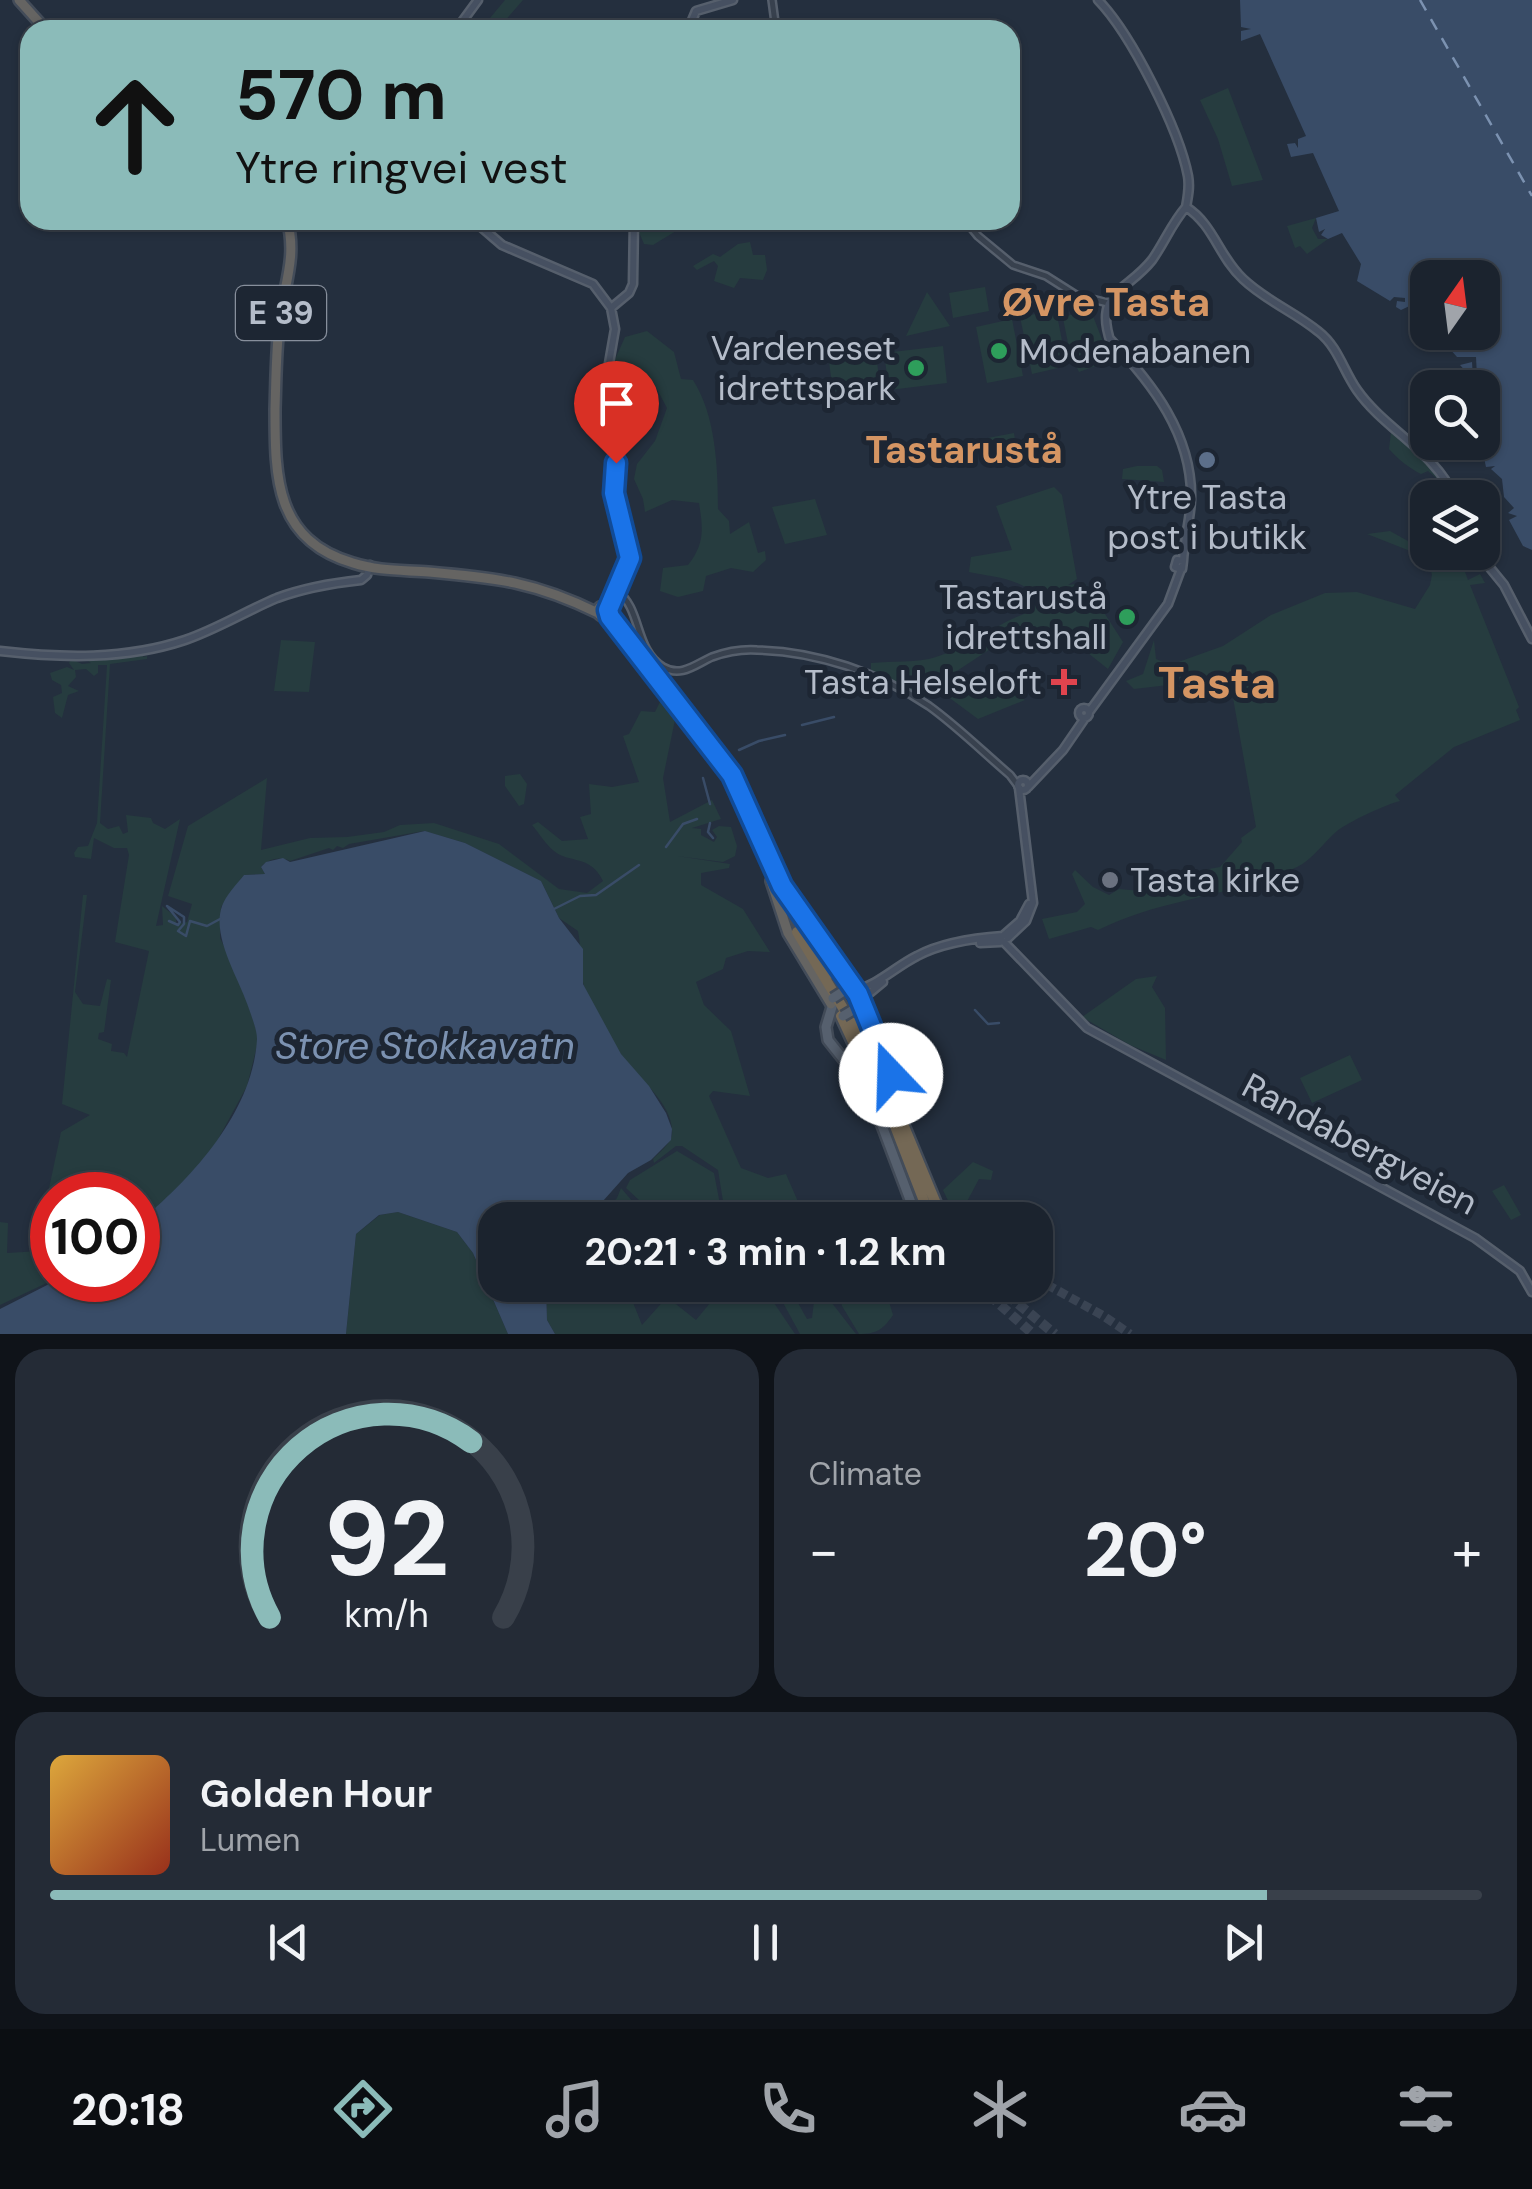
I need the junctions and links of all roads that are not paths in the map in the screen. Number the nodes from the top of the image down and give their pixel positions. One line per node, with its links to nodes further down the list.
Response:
1 (21, 0): 4 (highway)
2 (733, 0): 5 (main road)
3 (1098, 0): 6 (main road)
4 (38, 20)
5 (691, 20)
6 (1186, 207): 12 (main road); 13 (main road)
7 (289, 230): 14 (highway, E 39)
8 (485, 230): 11 (main road)
9 (634, 230): 11 (main road)
10 (973, 230): 12 (street)
11 (610, 305): 16 (main road)
12 (1107, 310): 20 (main road)
13 (1445, 480)
14 (367, 566): 17 (highway, E 39); 19 (main road)
15 (1492, 570): 18 (main road)
16 (618, 591): 17 (main road); 20 (street)
17 (603, 611): 21 (highway, E 39)
18 (1532, 639)
19 (0, 651)
20 (1024, 785): 23 (main road)
21 (770, 869): 22 (highway, E 39); 25 (highway, E 39); 26 (highway, E 39); 28 (highway, E 39)
22 (797, 932): 30 (highway, E 39)
23 (1005, 939): 24 (main road); 34 (main road, Randabergveien)
24 (944, 946): 26 (main road); 27 (main road)
25 (831, 974): 29 (highway, E 39)
26 (851, 990): 27 (main road); 28 (main road, bridge)
27 (859, 1004): 28 (main road, bridge); 29 (highway, E 39)
28 (836, 1009): 30 (highway, E 39); 31 (main road)
29 (908, 1138): 33 (highway, E 39)
30 (904, 1154): 32 (highway, E 39)
31 (922, 1202)
32 (923, 1202)
33 (924, 1202)
34 (1532, 1292)

